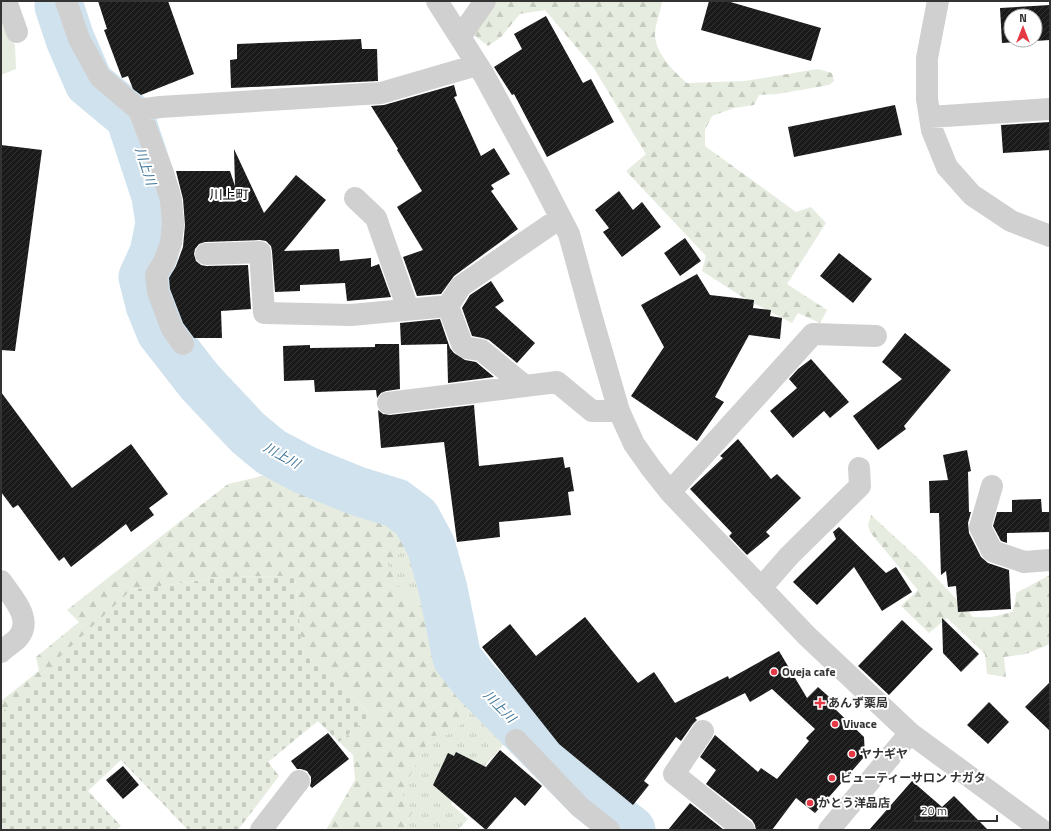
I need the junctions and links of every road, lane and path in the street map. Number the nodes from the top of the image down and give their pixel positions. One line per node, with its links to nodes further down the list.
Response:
1 (6, 1): 6 (street)
2 (66, 1): 9 (street)
3 (437, 1): 7 (street)
4 (486, 1): 7 (street)
5 (938, 1): 11 (street)
6 (17, 32)
7 (460, 37): 8 (street)
8 (477, 65): 9 (street); 13 (street)
9 (139, 110): 19 (street)
10 (1050, 110): 11 (street)
11 (930, 116): 14 (street)
12 (355, 198): 17 (street)
13 (560, 218): 16 (street); 22 (street)
14 (1050, 236)
15 (206, 254): 17 (street)
16 (448, 306): 17 (street); 20 (street)
17 (408, 309)
18 (876, 336): 25 (street)
19 (183, 344)
20 (525, 386): 21 (street); 22 (street)
21 (388, 403)
22 (619, 412): 25 (street)
23 (859, 468): 28 (street)
24 (992, 486): 26 (street)
25 (670, 492): 28 (street)
26 (1050, 560)
27 (1, 581): 29 (street)
28 (761, 588): 31 (street)
29 (1, 652)
30 (703, 731): 36 (street)
31 (910, 733): 37 (street); 38 (street)
32 (516, 740): 35 (street)
33 (299, 781): 34 (street)
34 (261, 830)
35 (609, 830)
36 (744, 830)
37 (829, 830)
38 (1042, 830)

